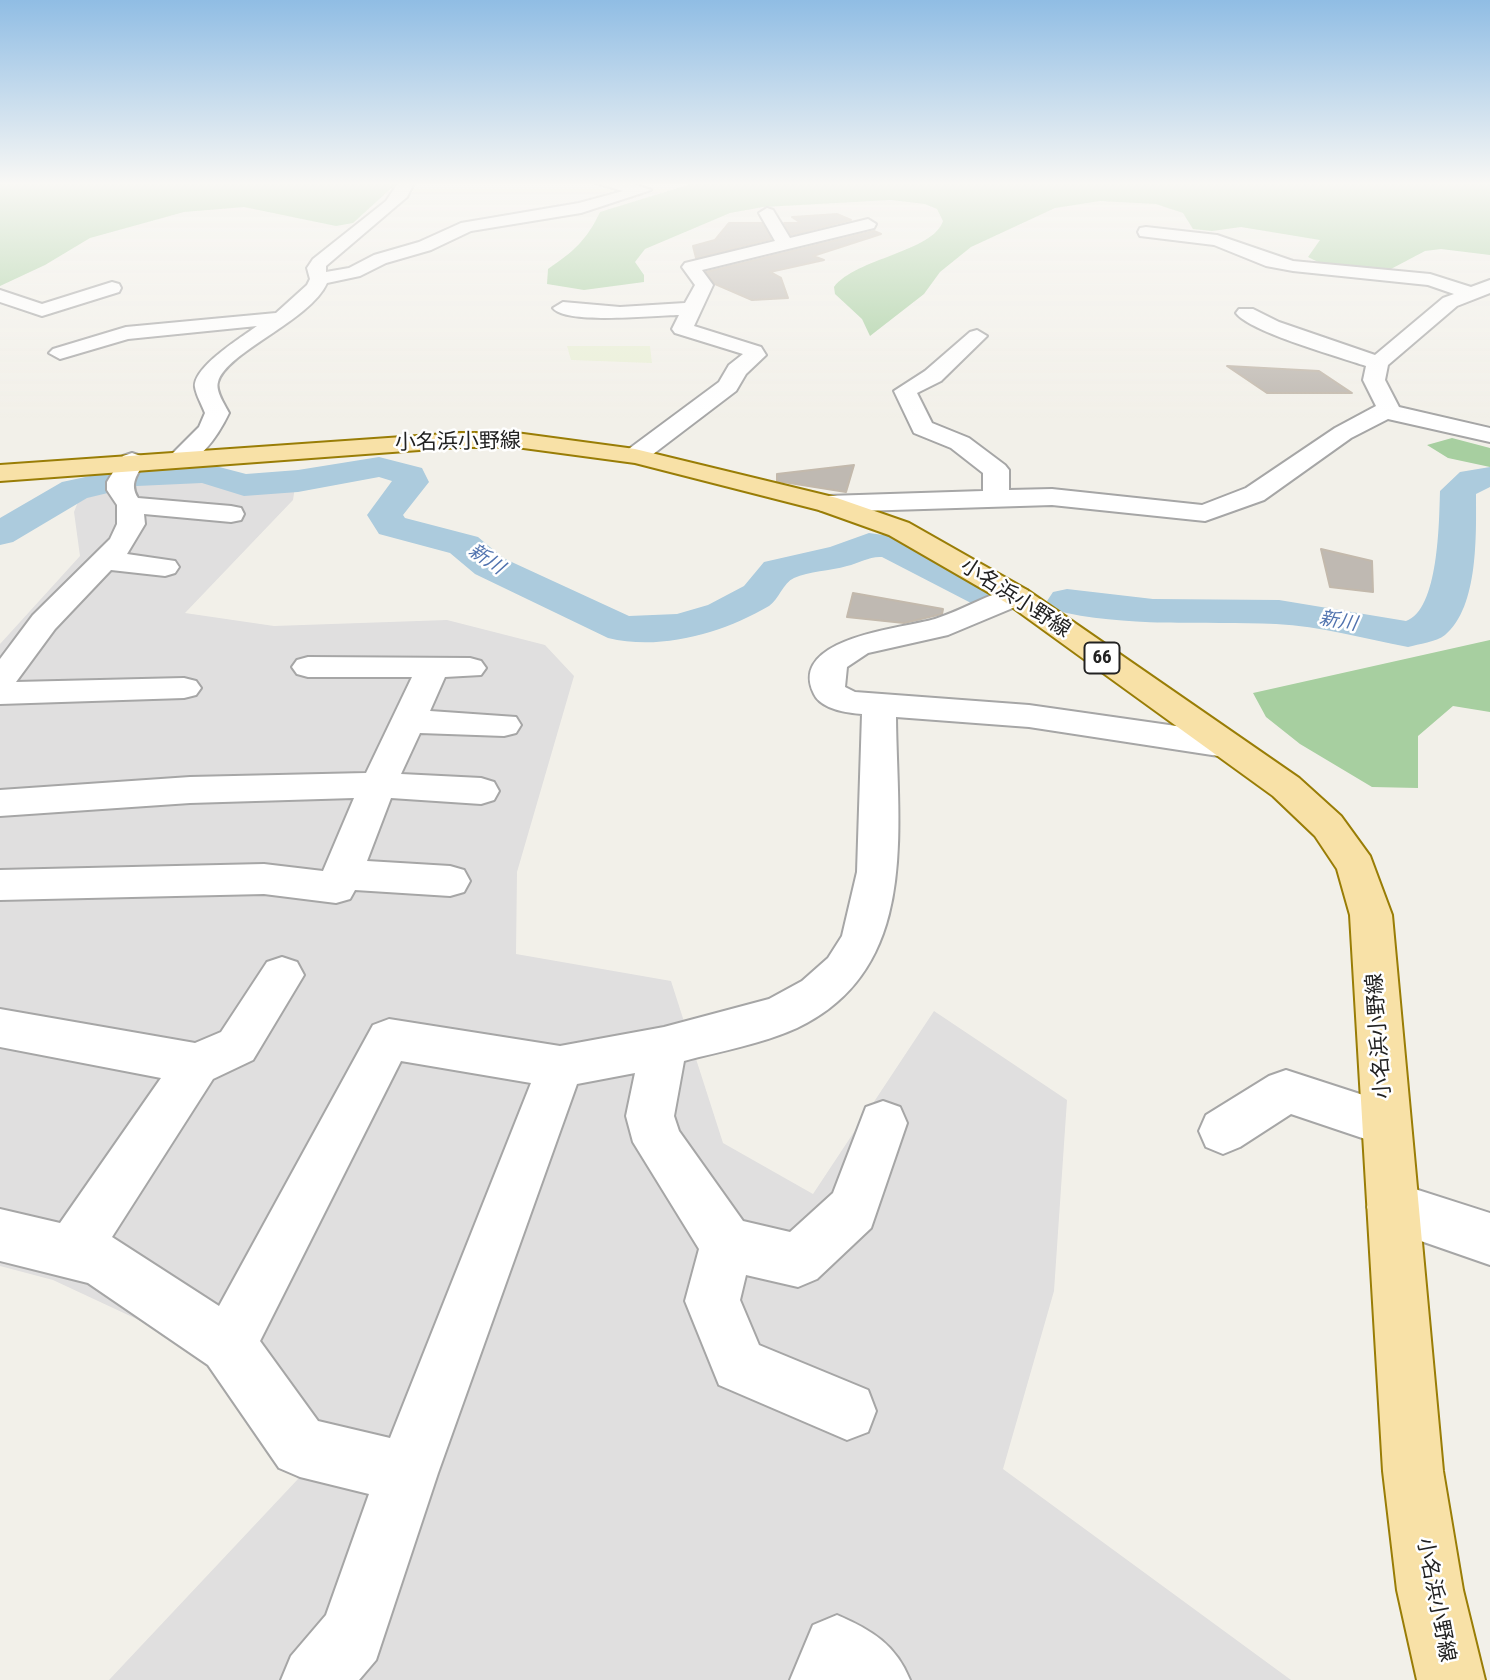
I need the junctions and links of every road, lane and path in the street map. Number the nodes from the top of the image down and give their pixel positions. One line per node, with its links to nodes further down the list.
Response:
1 (321, 261): 5 (street)
2 (376, 261): 5 (street)
3 (716, 261): 10 (street)
4 (1272, 261): 7 (street)
5 (319, 279): 12 (street)
6 (111, 288): 8 (street)
7 (1479, 289): 15 (street)
8 (0, 296)
9 (563, 308): 10 (street)
10 (694, 309): 18 (street)
11 (1246, 313): 15 (street)
12 (282, 318): 14 (street); 19 (street)
13 (977, 336): 22 (street)
14 (60, 353)
15 (1378, 363): 16 (street)
16 (1385, 411): 17 (street); 22 (street)
17 (1490, 435)
18 (635, 456): 19 (main road, 小名浜小野線 / 66); 23 (main road, 小名浜小野線 / 66)
19 (180, 458): 21 (main road, 小名浜小野線 / 66)
20 (0, 473): 21 (main road, 小名浜小野線 / 66)
21 (127, 479): 24 (street); 25 (street)
22 (996, 498): 23 (street)
23 (828, 504): 27 (main road, 小名浜小野線 / 66)
24 (231, 514)
25 (107, 561): 26 (street); 31 (street)
26 (165, 567)
27 (1016, 596): 34 (street); 37 (main road, 小名浜小野線 / 66)
28 (308, 667): 29 (street)
29 (433, 667): 30 (street); 35 (street)
30 (470, 668)
31 (0, 681)
32 (184, 688): 33 (street)
33 (0, 693)
34 (879, 704): 37 (street); 46 (street)
35 (407, 721): 36 (street); 38 (street)
36 (504, 725)
37 (1225, 745): 50 (main road, 小名浜小野線 / 66)
38 (378, 785): 39 (street); 40 (street); 41 (street)
39 (481, 790)
40 (0, 803)
41 (341, 874): 42 (street); 43 (street)
42 (450, 881)
43 (0, 885)
44 (282, 975): 47 (street)
45 (0, 1027): 47 (street)
46 (664, 1047): 48 (street); 55 (street)
47 (197, 1064): 56 (street)
48 (559, 1067): 57 (street); 59 (street)
49 (883, 1123): 55 (street)
50 (1386, 1124): 51 (street); 52 (main road, 小名浜小野線 / 66)
51 (1223, 1131)
52 (1393, 1206): 54 (street); 63 (main road, 小名浜小野線 / 66)
53 (0, 1235): 56 (street)
54 (1490, 1239)
55 (727, 1244): 58 (street)
56 (72, 1251): 57 (street)
57 (228, 1345): 59 (street)
58 (847, 1412)
59 (407, 1473): 60 (street)
60 (315, 1680)
61 (824, 1680): 62 (street)
62 (876, 1680)
63 (1451, 1680)

